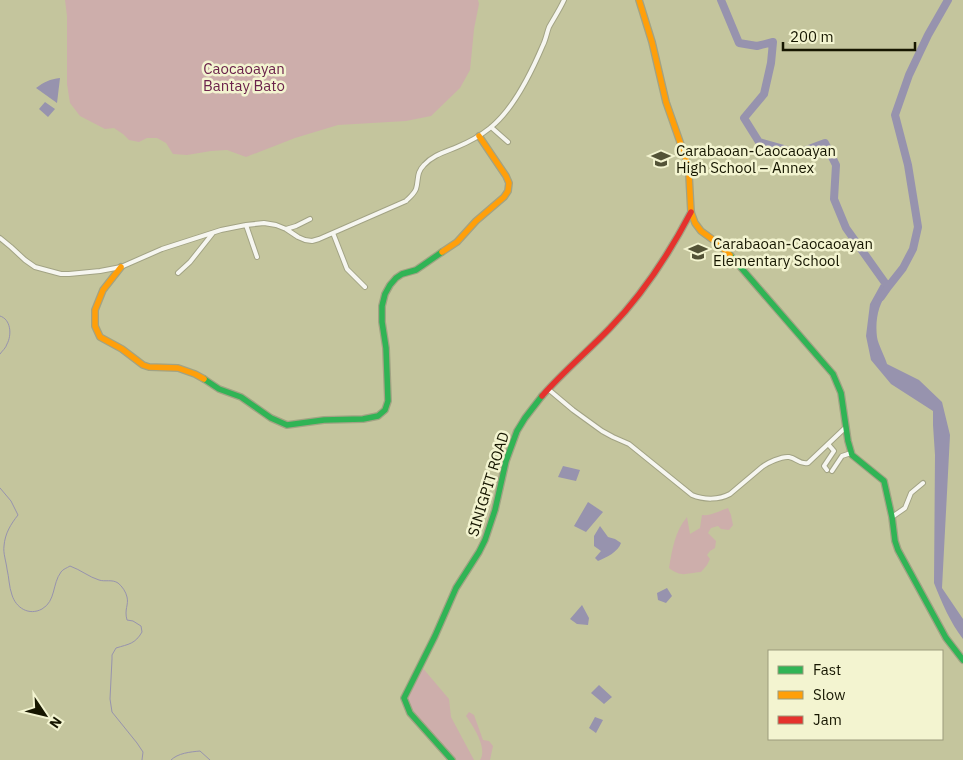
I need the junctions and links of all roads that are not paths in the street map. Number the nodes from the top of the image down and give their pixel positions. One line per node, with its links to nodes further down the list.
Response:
1 (564, 0): 3 (street)
2 (639, 0): 6 (street)
3 (491, 127): 4 (street); 5 (street)
4 (478, 136): 11 (street); 14 (street)
5 (508, 142)
6 (691, 212): 17 (street, SINIGPIT ROAD); 18 (street)
7 (310, 219): 9 (street)
8 (246, 224): 9 (street); 10 (street); 13 (street)
9 (286, 229): 11 (street)
10 (213, 233): 14 (street); 15 (street)
11 (333, 233): 16 (street)
12 (0, 238): 14 (street)
13 (257, 257)
14 (121, 267)
15 (178, 273)
16 (365, 287)
17 (548, 389): 19 (street); 24 (street, SINIGPIT ROAD)
18 (846, 426): 19 (street); 20 (street)
19 (828, 444): 20 (street)
20 (851, 453): 22 (street)
21 (923, 483): 22 (street)
22 (892, 517): 23 (street)
23 (963, 660)
24 (452, 760)

